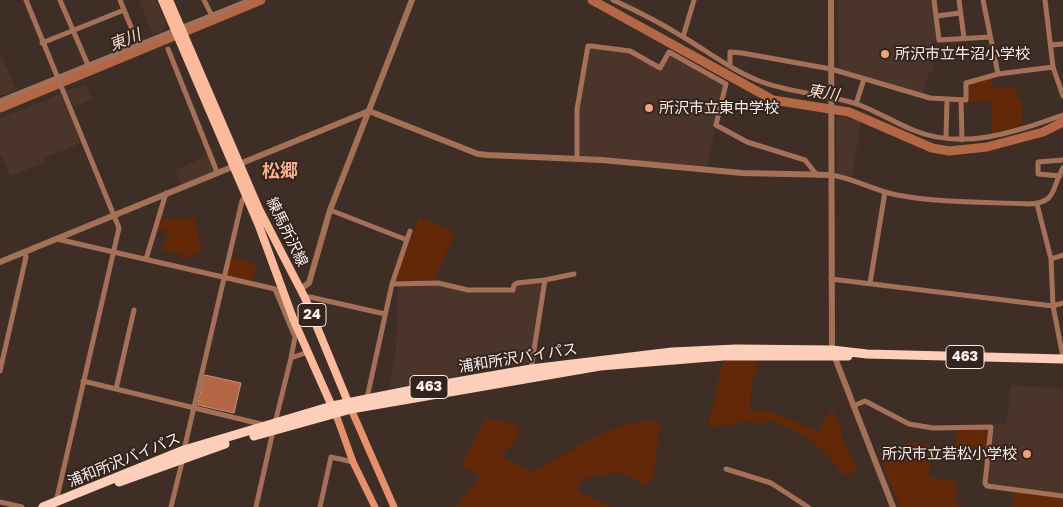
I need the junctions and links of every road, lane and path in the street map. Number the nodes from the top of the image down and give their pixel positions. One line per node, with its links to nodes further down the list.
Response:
1 (26, 0): 26 (street)
2 (60, 0): 22 (street)
3 (120, 0): 17 (street)
4 (162, 0): 21 (main road, 24)
5 (169, 0): 21 (main road, 24)
6 (204, 0): 19 (street)
7 (250, 0): 16 (street)
8 (412, 0): 44 (street)
9 (613, 0): 23 (street)
10 (694, 0): 23 (street)
11 (831, 0): 34 (street)
12 (934, 0): 20 (street)
13 (959, 0): 18 (street)
14 (983, 0): 24 (street)
15 (1045, 0): 29 (street)
16 (237, 2): 19 (street)
17 (124, 10): 22 (street); 27 (street)
18 (960, 13): 20 (street); 25 (street)
19 (210, 14): 21 (street)
20 (936, 16): 25 (street)
21 (178, 30): 27 (street); 50 (main road, 練馬所沢線 / 24)
22 (73, 31): 26 (street); 31 (street)
23 (683, 37): 32 (street)
24 (990, 37): 25 (street); 35 (street)
25 (964, 38)
26 (42, 44): 36 (street)
27 (138, 44): 31 (street)
28 (1063, 44): 29 (street)
29 (1051, 45): 33 (street)
30 (168, 49): 52 (street)
31 (88, 65): 36 (street)
32 (730, 65): 34 (street); 39 (street)
33 (1054, 66): 35 (street); 38 (street)
34 (831, 69): 37 (street); 39 (street)
35 (998, 74): 41 (street)
36 (57, 79): 42 (street); 61 (street)
37 (864, 79): 40 (street); 43 (street)
38 (1063, 96)
39 (831, 98): 43 (street); 54 (street)
40 (947, 99): 41 (street); 46 (street)
41 (961, 100): 47 (street)
42 (0, 101)
43 (856, 104): 46 (street)
44 (369, 111): 48 (street); 50 (street); 60 (street)
45 (1063, 114): 47 (street)
46 (946, 138): 47 (street)
47 (962, 140)
48 (577, 159): 53 (street); 53 (street)
49 (1063, 160): 55 (street)
50 (236, 165): 52 (street); 58 (main road, 練馬所沢線 / 24); 77 (main road, 練馬所沢線 / 24)
51 (1063, 168): 55 (street)
52 (217, 172): 57 (street)
53 (817, 175): 54 (street)
54 (831, 175): 56 (street); 73 (street)
55 (1060, 176): 59 (street)
56 (885, 192): 59 (street); 75 (street)
57 (166, 193): 61 (street); 68 (street)
58 (246, 195): 72 (street); 83 (main road, 練馬所沢線 / 24)
59 (1037, 204): 69 (street)
60 (330, 210): 64 (street); 77 (street)
61 (114, 216): 63 (street); 65 (street)
62 (410, 231): 64 (street)
63 (57, 239): 65 (street); 66 (street)
64 (407, 240): 76 (street)
65 (113, 251): 68 (street); 89 (street)
66 (24, 252): 70 (street); 88 (street)
67 (1063, 255): 69 (street)
68 (146, 259): 72 (street)
69 (1051, 260): 80 (street)
70 (0, 262)
71 (574, 274): 74 (street)
72 (224, 276): 85 (street); 94 (street)
73 (831, 279): 75 (street); 84 (street)
74 (545, 280): 76 (street); 87 (street)
75 (870, 283): 80 (street)
76 (392, 284): 82 (street)
77 (300, 289): 78 (main road, 練馬所沢線 / 24)
78 (305, 298): 82 (street); 92 (main road, 練馬所沢線 / 24)
79 (1063, 303): 80 (street)
80 (1053, 306): 86 (street)
81 (134, 310): 90 (street)
82 (385, 314): 91 (street)
83 (308, 352): 85 (street); 95 (main road, 練馬所沢線 / 24)
84 (832, 353): 86 (highway, 浦和所沢バイパス / 463); 87 (highway, 浦和所沢バイパス / 463); 92 (highway, 浦和所沢バイパス / 463); 93 (street)
85 (291, 358): 96 (street)
86 (1063, 358)
87 (530, 369): 91 (highway, 浦和所沢バイパス / 463)
88 (0, 371)
89 (83, 381): 90 (street); 102 (street)
90 (116, 389): 94 (street)
91 (367, 398): 92 (highway, 浦和所沢バイパス / 463)
92 (350, 405): 95 (highway, 浦和所沢バイパス / 463); 109 (main road)
93 (852, 406): 100 (street); 111 (street)
94 (194, 407): 96 (street); 97 (street)
95 (334, 409): 96 (highway, 浦和所沢バイパス / 463); 98 (main road)
96 (272, 426): 97 (highway, 浦和所沢バイパス / 463); 106 (street)
97 (183, 454): 102 (highway, 浦和所沢バイパス / 463); 105 (street)
98 (354, 462): 107 (street); 108 (main road)
99 (726, 470): 110 (street)
100 (1063, 496)
101 (0, 502): 103 (street)
102 (56, 505): 104 (highway, 浦和所沢バイパス / 463)
103 (22, 507)
104 (43, 507)
105 (171, 507)
106 (256, 507)
107 (320, 507)
108 (374, 507)
109 (394, 507)
110 (807, 507)
111 (893, 507)

